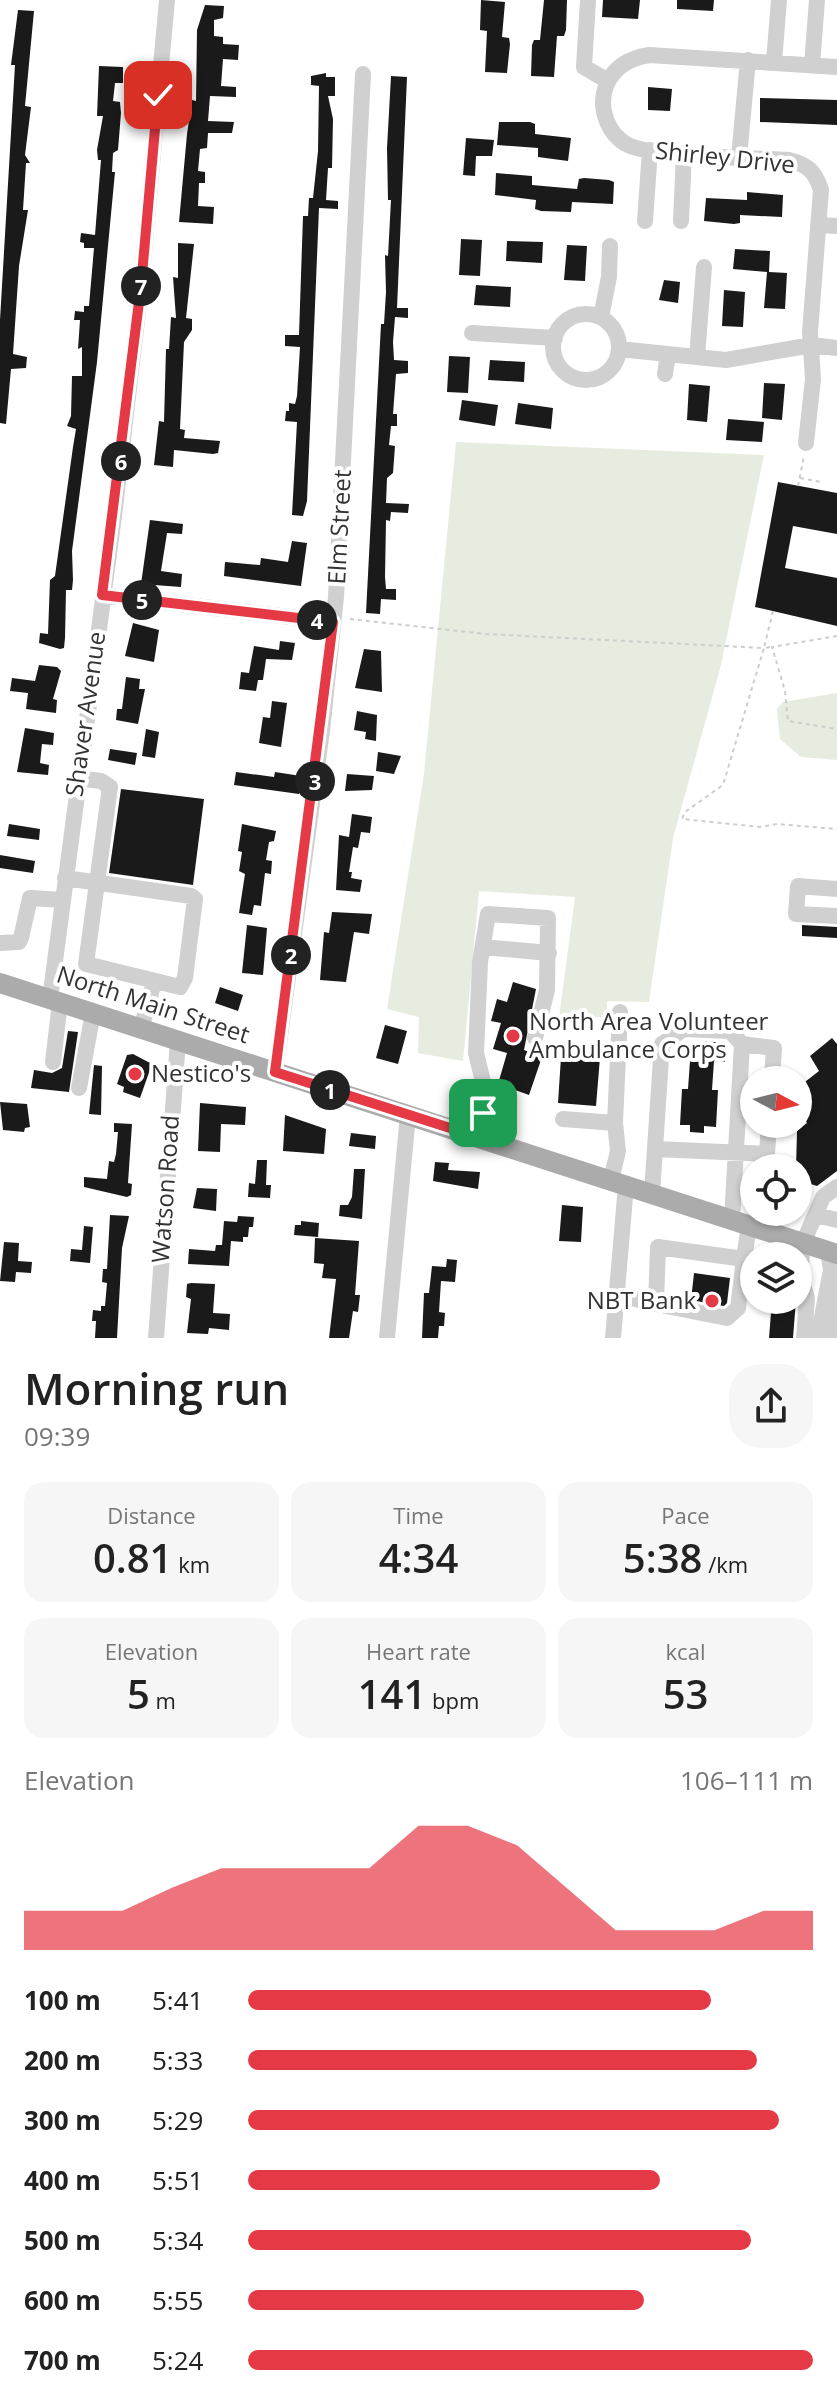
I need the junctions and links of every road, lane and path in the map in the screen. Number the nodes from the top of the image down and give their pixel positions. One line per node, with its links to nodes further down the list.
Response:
1 (167, 0): 33 (street, Shaver Avenue)
2 (588, 0): 10 (street)
3 (779, 0): 6 (street)
4 (817, 0): 7 (street)
5 (748, 60): 6 (street); 10 (street); 13 (street)
6 (774, 62): 7 (street)
7 (812, 65): 8 (street)
8 (837, 67)
9 (363, 74): 35 (street, Elm Street)
10 (608, 81): 11 (street, Shirley Drive)
11 (650, 150): 12 (street, Shirley Drive); 14 (street)
12 (684, 153): 13 (street, Shirley Drive); 15 (street)
13 (739, 157): 16 (street, Shirley Drive)
14 (645, 221)
15 (681, 221)
16 (818, 225): 17 (street); 23 (street, Shirley Drive)
17 (837, 226)
18 (610, 246): 20 (street)
19 (704, 267): 27 (street)
20 (601, 317): 22 (street); 25 (street)
21 (472, 333): 22 (street)
22 (555, 338): 25 (street)
23 (812, 345): 24 (street); 27 (street); 29 (street, Shirley Drive)
24 (837, 348)
25 (619, 349): 26 (street)
26 (668, 354): 27 (street); 28 (street)
27 (697, 357)
28 (665, 374)
29 (806, 443): 30 (path)
30 (800, 478): 31 (path); 32 (path)
31 (821, 482)
32 (798, 486)
33 (102, 595): 35 (street); 40 (street, Shaver Avenue)
34 (773, 611): 38 (path)
35 (333, 620): 38 (path); 61 (street, Elm Street)
36 (837, 636): 37 (path)
37 (772, 647): 38 (path); 39 (path)
38 (764, 648): 41 (path)
39 (837, 729)
40 (77, 778): 42 (street, Shaver Avenue); 43 (street)
41 (837, 829)
42 (65, 878): 43 (street); 45 (street, Shaver Avenue)
43 (95, 883): 50 (street); 50 (street)
44 (837, 889): 46 (street)
45 (63, 900): 47 (street); 52 (street, Shaver Avenue)
46 (837, 916)
47 (0, 943)
48 (483, 947): 49 (street); 49 (street); 66 (street)
49 (549, 953): 56 (street)
50 (154, 982): 55 (street)
51 (0, 983): 52 (main road, North Main Street)
52 (55, 1001): 54 (main road, North Main Street); 59 (street, Shaver Avenue)
53 (620, 1012): 65 (street)
54 (93, 1013): 55 (main road, North Main Street); 62 (street)
55 (141, 1029): 57 (main road, North Main Street)
56 (535, 1038)
57 (178, 1041): 61 (main road, North Main Street); 87 (street, Watson Road)
58 (742, 1044): 60 (street); 68 (street); 69 (street)
59 (53, 1062)
60 (773, 1066)
61 (275, 1072): 63 (main road, North Main Street)
62 (79, 1088)
63 (408, 1115): 66 (main road, North Main Street); 88 (street)
64 (563, 1119): 65 (street)
65 (615, 1123): 70 (street)
66 (475, 1136): 70 (main road, North Main Street)
67 (768, 1138): 69 (street)
68 (655, 1149): 69 (street); 72 (street)
69 (736, 1153): 75 (street)
70 (619, 1182): 72 (main road, North Main Street); 84 (street)
71 (837, 1187): 73 (street)
72 (652, 1193): 75 (main road, North Main Street)
73 (816, 1215): 74 (street); 78 (street)
74 (837, 1220)
75 (740, 1222)
76 (752, 1226): 77 (main road, North Main Street)
77 (800, 1242)
78 (803, 1242)
79 (812, 1246): 80 (main road, North Main Street)
80 (832, 1253): 91 (street)
81 (740, 1258): 85 (street)
82 (837, 1289): 92 (street)
83 (740, 1292): 85 (street)
84 (615, 1294): 85 (street); 89 (street)
85 (656, 1304)
86 (806, 1314): 90 (street)
87 (156, 1338)
88 (387, 1338)
89 (613, 1338)
90 (804, 1338)
91 (818, 1338)
92 (833, 1338)

